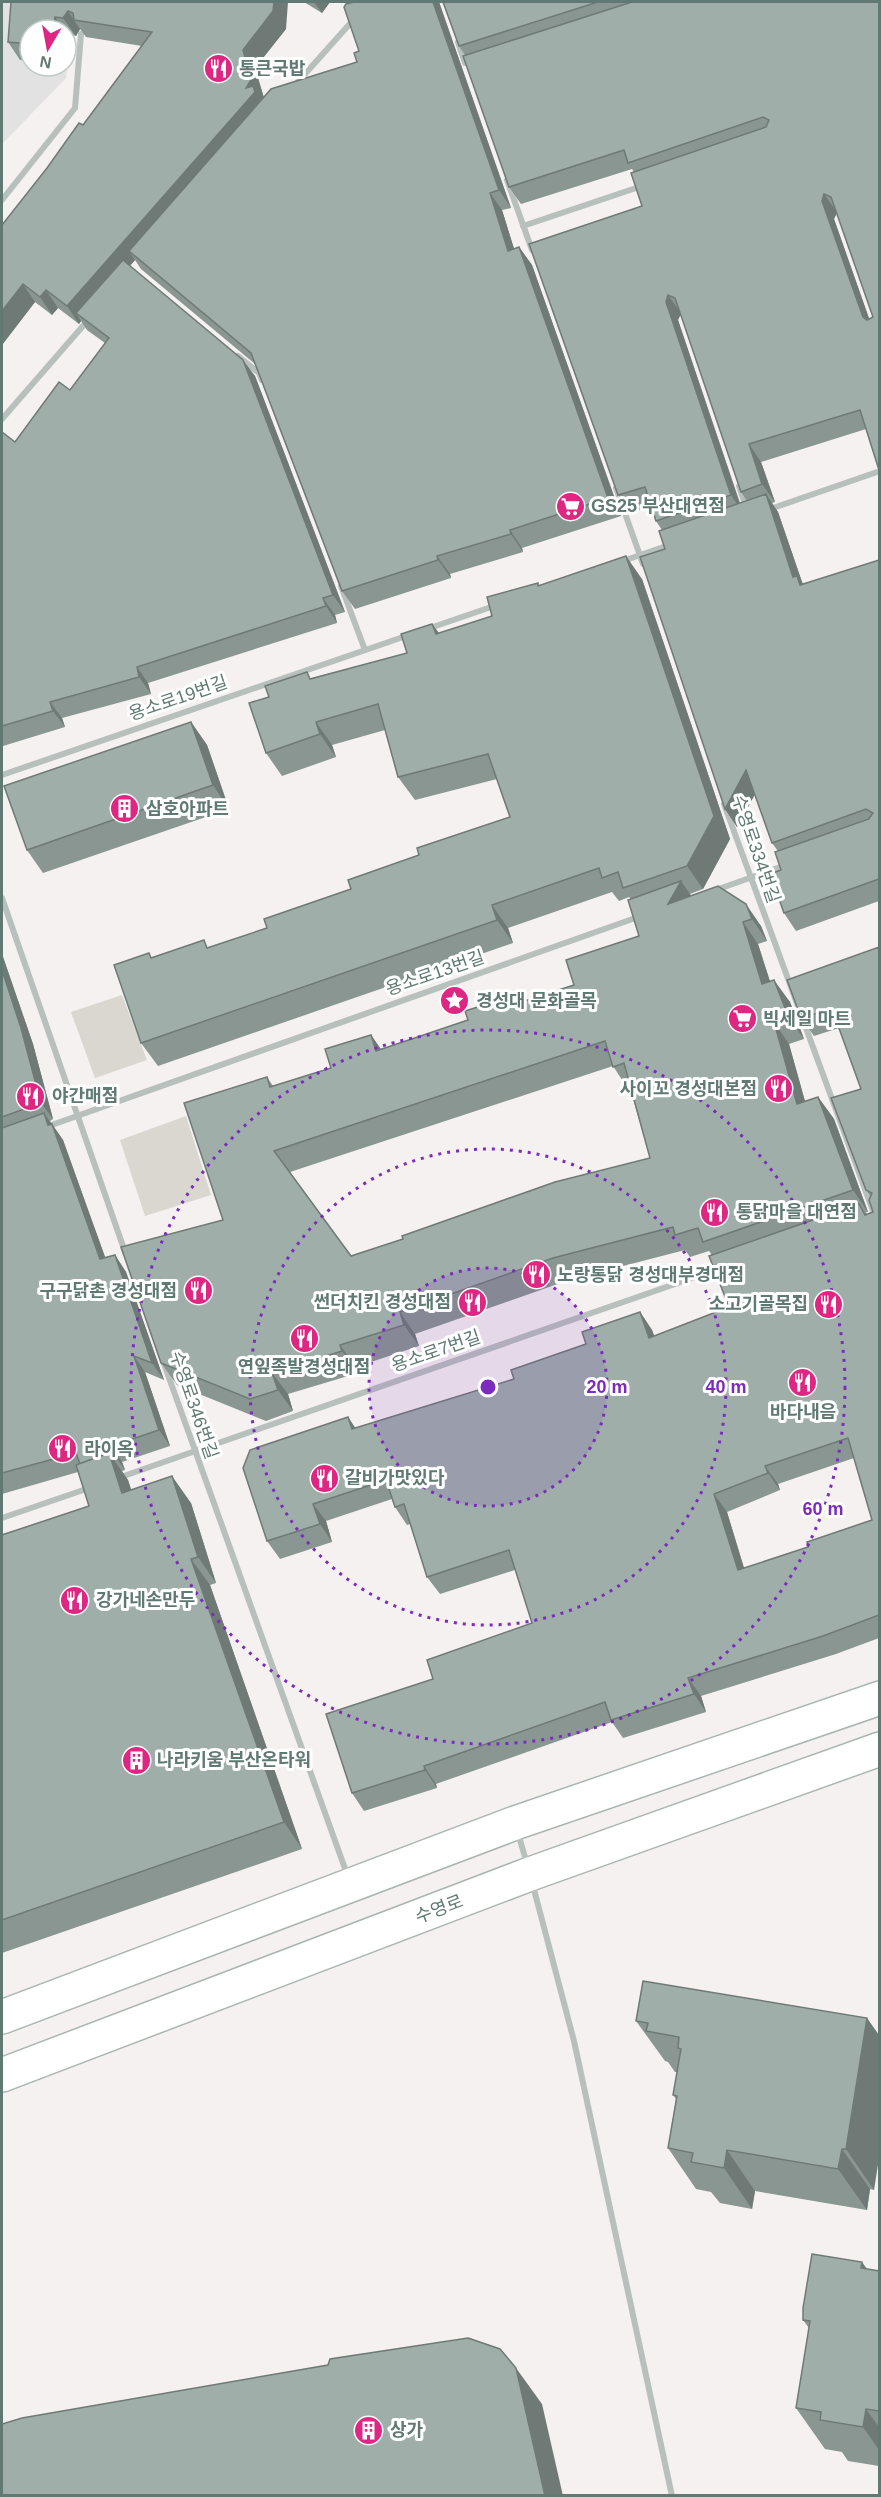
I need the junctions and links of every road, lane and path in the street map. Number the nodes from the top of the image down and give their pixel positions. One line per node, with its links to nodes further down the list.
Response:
1 (361, 10): 5 (street)
2 (454, 31): 4 (street)
3 (81, 34): 8 (street)
4 (468, 71)
5 (290, 91)
6 (504, 171): 9 (street)
7 (645, 185): 9 (street)
8 (2, 200)
9 (523, 226): 10 (street)
10 (535, 259)
11 (95, 313): 14 (street)
12 (232, 351): 13 (street)
13 (264, 384)
14 (2, 419)
15 (879, 471): 18 (street)
16 (613, 478): 21 (street)
17 (738, 483): 19 (street)
18 (760, 513)
19 (750, 516)
20 (684, 540): 21 (street)
21 (640, 555): 22 (street); 23 (street)
22 (618, 563)
23 (644, 567)
24 (340, 583): 26 (street)
25 (508, 601): 26 (street, 용소로19번길)
26 (365, 650): 27 (street, 용소로19번길)
27 (2, 775)
28 (723, 801): 30 (street, 수영로334번길)
29 (792, 863): 30 (street)
30 (749, 878): 31 (street); 36 (street, 수영로334번길)
31 (705, 894)
32 (2, 898): 34 (street)
33 (650, 913): 34 (street, 용소로13번길)
34 (77, 1116): 35 (street, 용소로13번길); 38 (street)
35 (34, 1131)
36 (877, 1217): 37 (street)
37 (863, 1219)
38 (128, 1261)
39 (730, 1265): 41 (street, 용소로7번길)
40 (159, 1351): 41 (street, 수영로346번길)
41 (194, 1451): 42 (street, 용소로7번길); 49 (street, 수영로346번길)
42 (115, 1479)
43 (104, 1483): 44 (street)
44 (2, 1518)
45 (879, 1698): 47 (main road)
46 (879, 1749): 48 (main road, 수영로)
47 (515, 1823): 48 (street); 49 (main road)
48 (530, 1874): 51 (main road, 수영로); 52 (street)
49 (351, 1886): 50 (main road)
50 (2, 2017)
51 (2, 2075)
52 (672, 2496)

